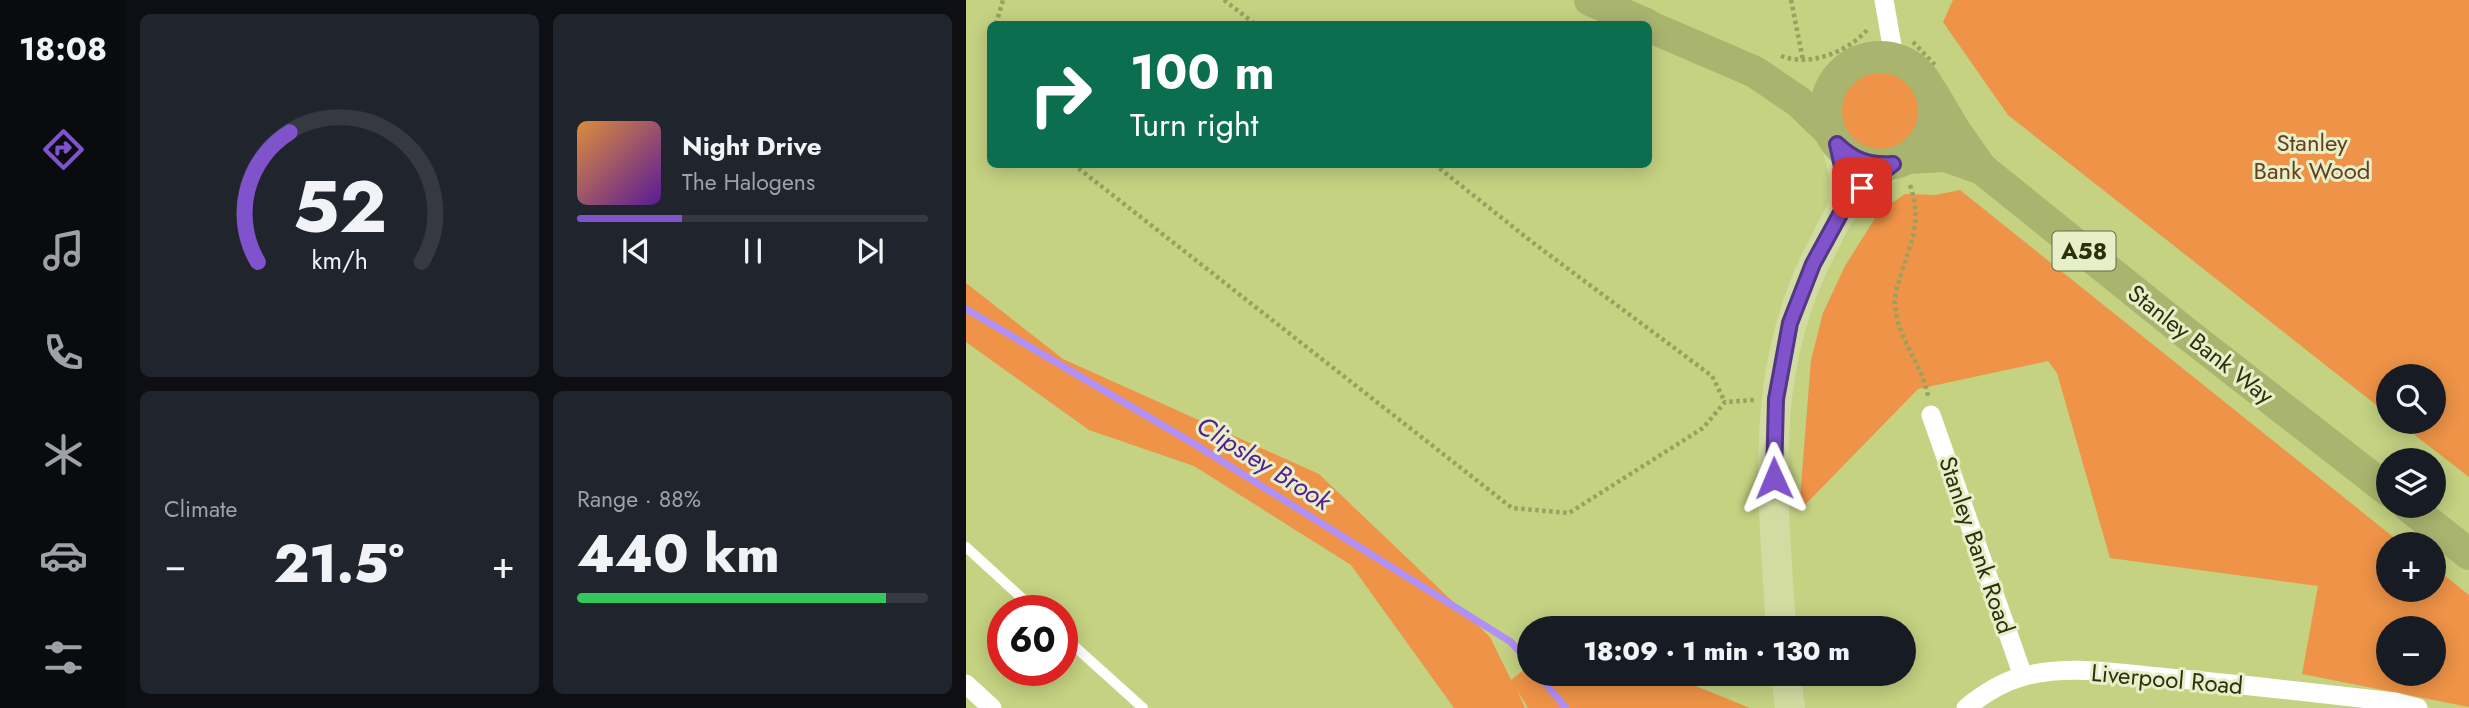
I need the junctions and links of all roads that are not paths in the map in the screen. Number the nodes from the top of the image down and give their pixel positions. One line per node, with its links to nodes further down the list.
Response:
1 (1590, 0): 3 (highway, A58)
2 (1884, 0): 5 (street)
3 (1638, 21)
4 (1652, 27): 7 (highway, A58)
5 (1894, 57): 6 (highway, A58); 8 (highway, A58)
6 (1859, 60): 7 (highway, A58); 9 (highway)
7 (1766, 63): 9 (highway, A58)
8 (1930, 88): 10 (highway); 11 (highway, Stanley Bank Way / A58)
9 (1833, 137): 10 (highway, A58); 12 (main road)
10 (1903, 166): 11 (highway, Stanley Bank Way / A58); 12 (main road)
11 (1982, 169): 14 (highway, Stanley Bank Way / A58)
12 (1843, 209): 19 (main road)
13 (1931, 415): 21 (street, Stanley Bank Road)
14 (2376, 481)
15 (2423, 518): 17 (highway)
16 (966, 547): 18 (lane)
17 (2469, 554)
18 (1018, 595)
19 (1780, 616)
20 (1078, 649): 25 (lane)
21 (2023, 676): 27 (street, Liverpool Road); 28 (street, Liverpool Road)
22 (966, 684): 24 (street)
23 (1787, 686): 26 (main road)
24 (992, 708)
25 (1143, 708)
26 (1790, 708)
27 (1966, 708)
28 (2418, 708)

